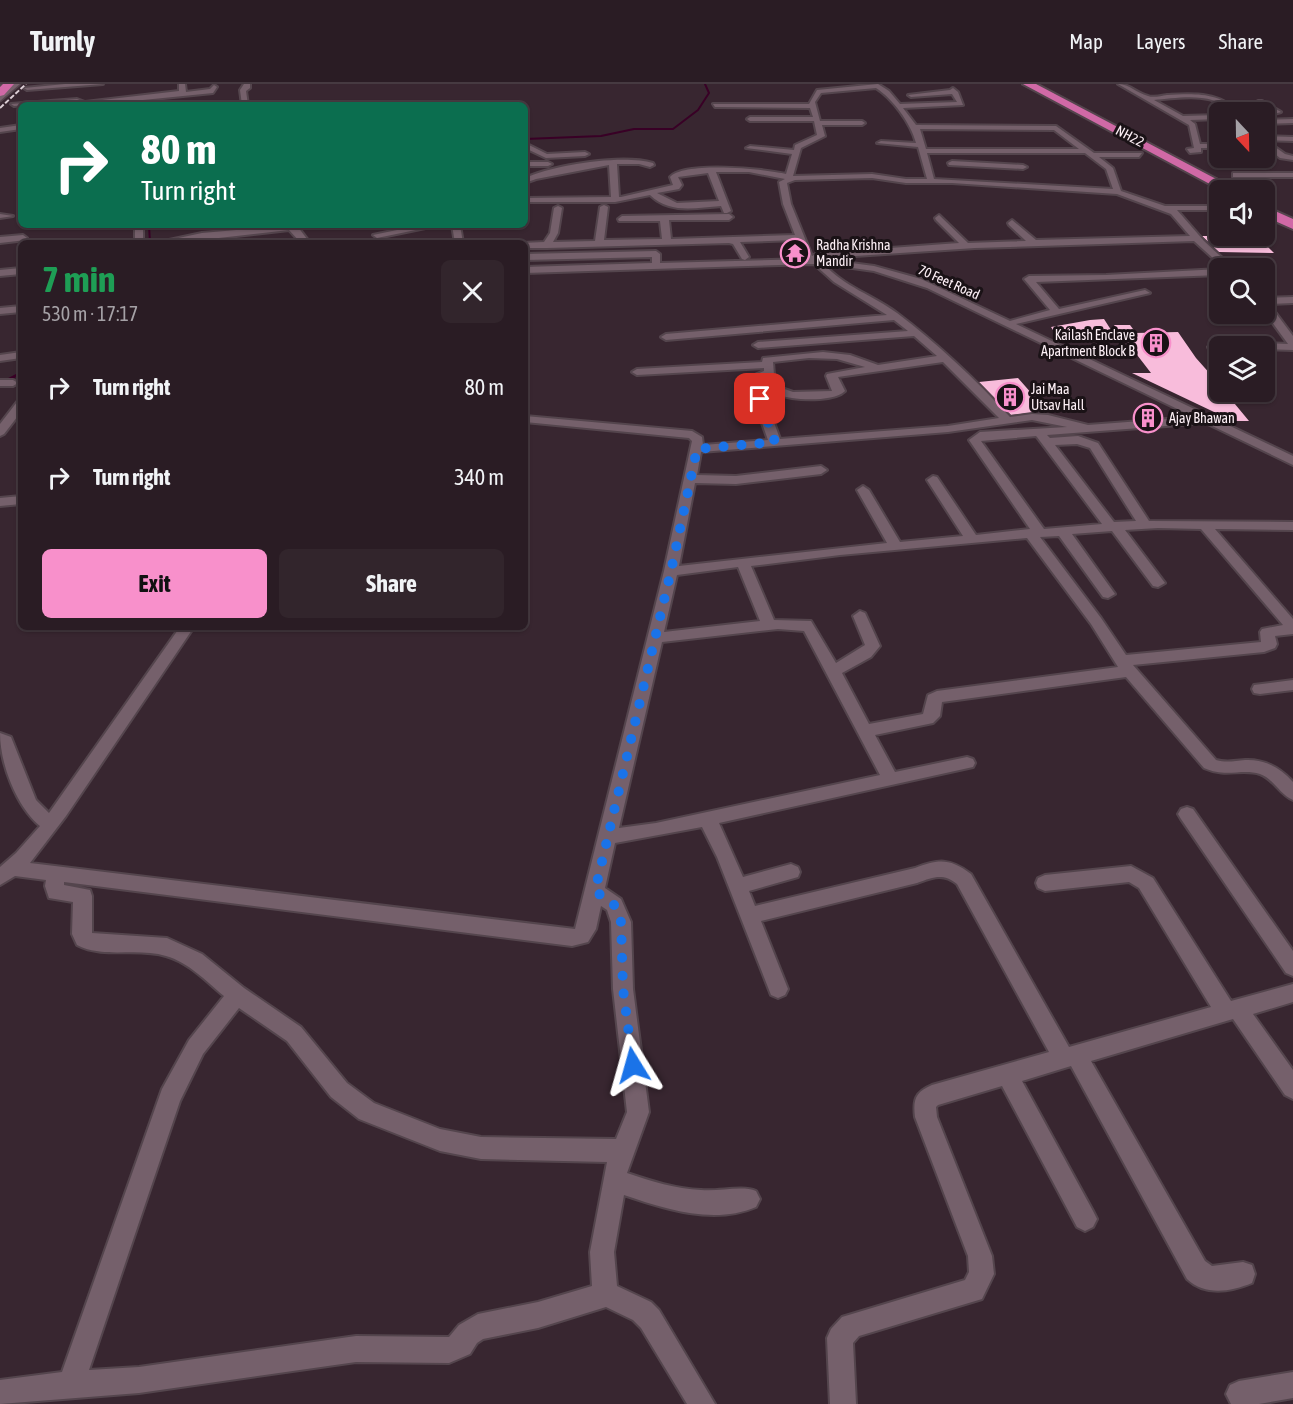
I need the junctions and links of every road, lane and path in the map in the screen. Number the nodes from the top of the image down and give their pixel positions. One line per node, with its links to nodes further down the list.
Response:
1 (9, 84): 12 (highway)
2 (16, 84): 16 (street)
3 (100, 84): 11 (street)
4 (182, 84): 13 (street)
5 (247, 84): 21 (street)
6 (1028, 84): 77 (highway, NH22)
7 (1121, 84): 17 (street)
8 (140, 85): 14 (street)
9 (875, 85): 15 (street); 26 (street)
10 (214, 87): 13 (street)
11 (27, 88)
12 (0, 93)
13 (183, 93): 20 (street)
14 (137, 95)
15 (890, 97): 27 (street); 27 (street)
16 (0, 99)
17 (1145, 99): 22 (street); 31 (street)
18 (56, 102): 19 (street)
19 (79, 102)
20 (102, 102)
21 (245, 102)
22 (1222, 102)
23 (14, 104): 24 (street)
24 (18, 104)
25 (715, 105): 26 (street)
26 (813, 106): 33 (street)
27 (896, 106): 28 (street)
28 (905, 115): 29 (street); 39 (street)
29 (916, 115)
30 (1209, 117): 31 (street)
31 (1184, 118): 52 (street)
32 (750, 119): 33 (street)
33 (817, 121): 36 (street); 42 (street)
34 (1293, 121): 35 (street)
35 (1275, 122)
36 (862, 123)
37 (18, 127): 38 (street)
38 (0, 130)
39 (916, 130): 40 (street); 51 (street); 55 (street)
40 (907, 132)
41 (800, 136): 42 (street)
42 (820, 137): 54 (street)
43 (1293, 139): 44 (street)
44 (1275, 141)
45 (881, 143): 51 (street)
46 (1275, 143): 47 (street)
47 (1293, 146)
48 (528, 147): 56 (street)
49 (1209, 147): 52 (street)
50 (750, 148): 54 (street)
51 (922, 148): 55 (street); 64 (street)
52 (1196, 149): 58 (street)
53 (1275, 149): 59 (street)
54 (796, 152): 74 (street)
55 (1091, 153): 57 (street); 78 (street)
56 (585, 154)
57 (1139, 155)
58 (1206, 156)
59 (1293, 158)
60 (613, 162): 63 (street); 69 (street); 82 (street)
61 (528, 164): 62 (street)
62 (548, 164)
63 (650, 165)
64 (926, 165): 66 (street); 76 (street)
65 (881, 166): 73 (street)
66 (936, 166)
67 (1023, 167): 70 (street)
68 (711, 170): 74 (street); 79 (street); 83 (street)
69 (550, 174): 75 (street); 80 (street)
70 (1031, 175)
71 (1236, 175): 72 (street)
72 (1293, 175)
73 (881, 177): 74 (street); 76 (street)
74 (790, 178): 100 (street)
75 (528, 180)
76 (931, 180): 78 (street)
77 (1209, 181)
78 (1118, 192): 85 (street)
79 (653, 194): 82 (street); 83 (street)
80 (553, 196): 81 (street); 82 (street); 84 (street); 114 (street)
81 (528, 200)
82 (618, 202): 84 (street); 97 (street)
83 (723, 203): 88 (street)
84 (604, 207): 111 (street)
85 (1167, 208): 86 (street); 103 (street)
86 (1209, 208)
87 (1275, 216): 92 (highway)
88 (729, 217): 89 (street); 104 (street)
89 (667, 218): 97 (street); 110 (street)
90 (939, 218): 115 (street)
91 (1012, 223): 112 (street)
92 (1293, 225)
93 (282, 228): 96 (street)
94 (293, 228): 109 (street)
95 (420, 228): 99 (street)
96 (263, 230): 102 (street); 108 (street)
97 (622, 231): 110 (street); 111 (street)
98 (157, 232): 106 (street)
99 (377, 236)
100 (802, 237): 104 (street); 119 (street)
101 (23, 238): 105 (street)
102 (235, 238): 107 (street)
103 (1196, 238): 112 (street); 120 (street)
104 (733, 239): 110 (street); 118 (street)
105 (0, 240)
106 (159, 240)
107 (198, 240)
108 (267, 240)
109 (303, 240)
110 (667, 241)
111 (599, 243): 114 (street)
112 (1035, 244): 115 (street)
113 (528, 245): 114 (street)
114 (551, 245): 116 (street)
115 (966, 246): 119 (street)
116 (555, 256): 117 (street); 121 (street)
117 (528, 257)
118 (744, 257): 119 (street, 70 Feet Road); 121 (street, 70 Feet Road)
119 (815, 257): 122 (street, 70 Feet Road); 127 (street, 70 Feet Road); 134 (street)
120 (1218, 258)
121 (656, 262): 123 (street, 70 Feet Road)
122 (528, 268)
123 (528, 268)
124 (18, 271): 125 (street)
125 (0, 273)
126 (1209, 273): 133 (street)
127 (931, 284): 136 (street, 70 Feet Road); 138 (street, 70 Feet Road)
128 (1144, 293): 133 (street)
129 (1293, 300): 130 (street)
130 (1275, 301)
131 (18, 309): 132 (street)
132 (0, 311)
133 (1057, 312): 136 (street)
134 (896, 317): 137 (street); 139 (street)
135 (1275, 318): 141 (street)
136 (1015, 321): 138 (street, 70 Feet Road)
137 (916, 333): 140 (street); 145 (street)
138 (1040, 337): 152 (street, 70 Feet Road)
139 (666, 338)
140 (758, 345)
141 (1293, 345): 142 (street)
142 (1275, 346)
143 (18, 355): 144 (street)
144 (0, 357)
145 (946, 357): 147 (street); 153 (street)
146 (769, 365): 147 (street); 148 (street); 149 (street)
147 (874, 367): 149 (street)
148 (637, 372)
149 (759, 392): 157 (street)
150 (18, 408): 155 (street)
151 (528, 419): 158 (street)
152 (1212, 419): 154 (street); 159 (street, 70 Feet Road); 160 (street, 70 Feet Road)
153 (1007, 420): 154 (street); 157 (street)
154 (1085, 428): 156 (street)
155 (0, 432)
156 (1044, 437): 167 (street); 169 (street); 172 (street)
157 (775, 442): 158 (street)
158 (697, 449): 162 (street)
159 (1293, 454)
160 (1293, 461)
161 (821, 470): 162 (street)
162 (689, 478): 176 (street)
163 (933, 480): 173 (street)
164 (863, 490): 174 (street)
165 (18, 500): 166 (street)
166 (0, 502)
167 (1145, 525): 168 (street); 169 (street)
168 (1205, 525): 170 (street); 181 (street)
169 (1113, 526): 171 (street); 177 (street)
170 (1293, 526)
171 (1062, 530): 172 (street); 178 (street)
172 (1034, 533): 173 (street); 184 (street)
173 (971, 538): 174 (street)
174 (895, 545): 175 (street)
175 (743, 562): 176 (street); 180 (street)
176 (671, 571): 183 (street)
177 (1158, 582)
178 (1108, 594)
179 (860, 616): 185 (street)
180 (769, 625): 183 (street); 185 (street)
181 (1293, 628): 184 (street)
182 (185, 630): 195 (street)
183 (655, 638): 196 (street)
184 (1124, 664): 188 (street); 192 (street)
185 (832, 672): 188 (street)
186 (1293, 685): 187 (street)
187 (1260, 689)
188 (863, 731): 191 (street)
189 (0, 739): 195 (street)
190 (967, 763): 191 (street)
191 (890, 779): 194 (street)
192 (1293, 793)
193 (1187, 814): 204 (street)
194 (706, 818): 196 (street); 201 (street)
195 (50, 825): 198 (street)
196 (608, 837): 202 (street)
197 (791, 872): 201 (street)
198 (6, 873): 199 (street)
199 (57, 874): 202 (street); 207 (street)
200 (1045, 883): 208 (street)
201 (737, 886): 203 (street)
202 (595, 891): 212 (street)
203 (749, 916): 205 (street); 209 (street)
204 (1293, 967)
205 (778, 989)
206 (1293, 993): 208 (street)
207 (237, 995): 212 (street); 218 (street)
208 (1232, 1010): 209 (street); 211 (street)
209 (1070, 1056): 210 (street); 216 (street)
210 (1007, 1074): 215 (street); 223 (street)
211 (1293, 1088)
212 (624, 1150): 213 (street)
213 (615, 1181): 214 (street); 217 (street)
214 (748, 1199)
215 (1085, 1219)
216 (1243, 1274)
217 (607, 1294): 218 (street); 222 (street)
218 (71, 1384): 220 (street)
219 (1293, 1385): 221 (street)
220 (0, 1393)
221 (1239, 1394)
222 (702, 1404)
223 (843, 1404)

